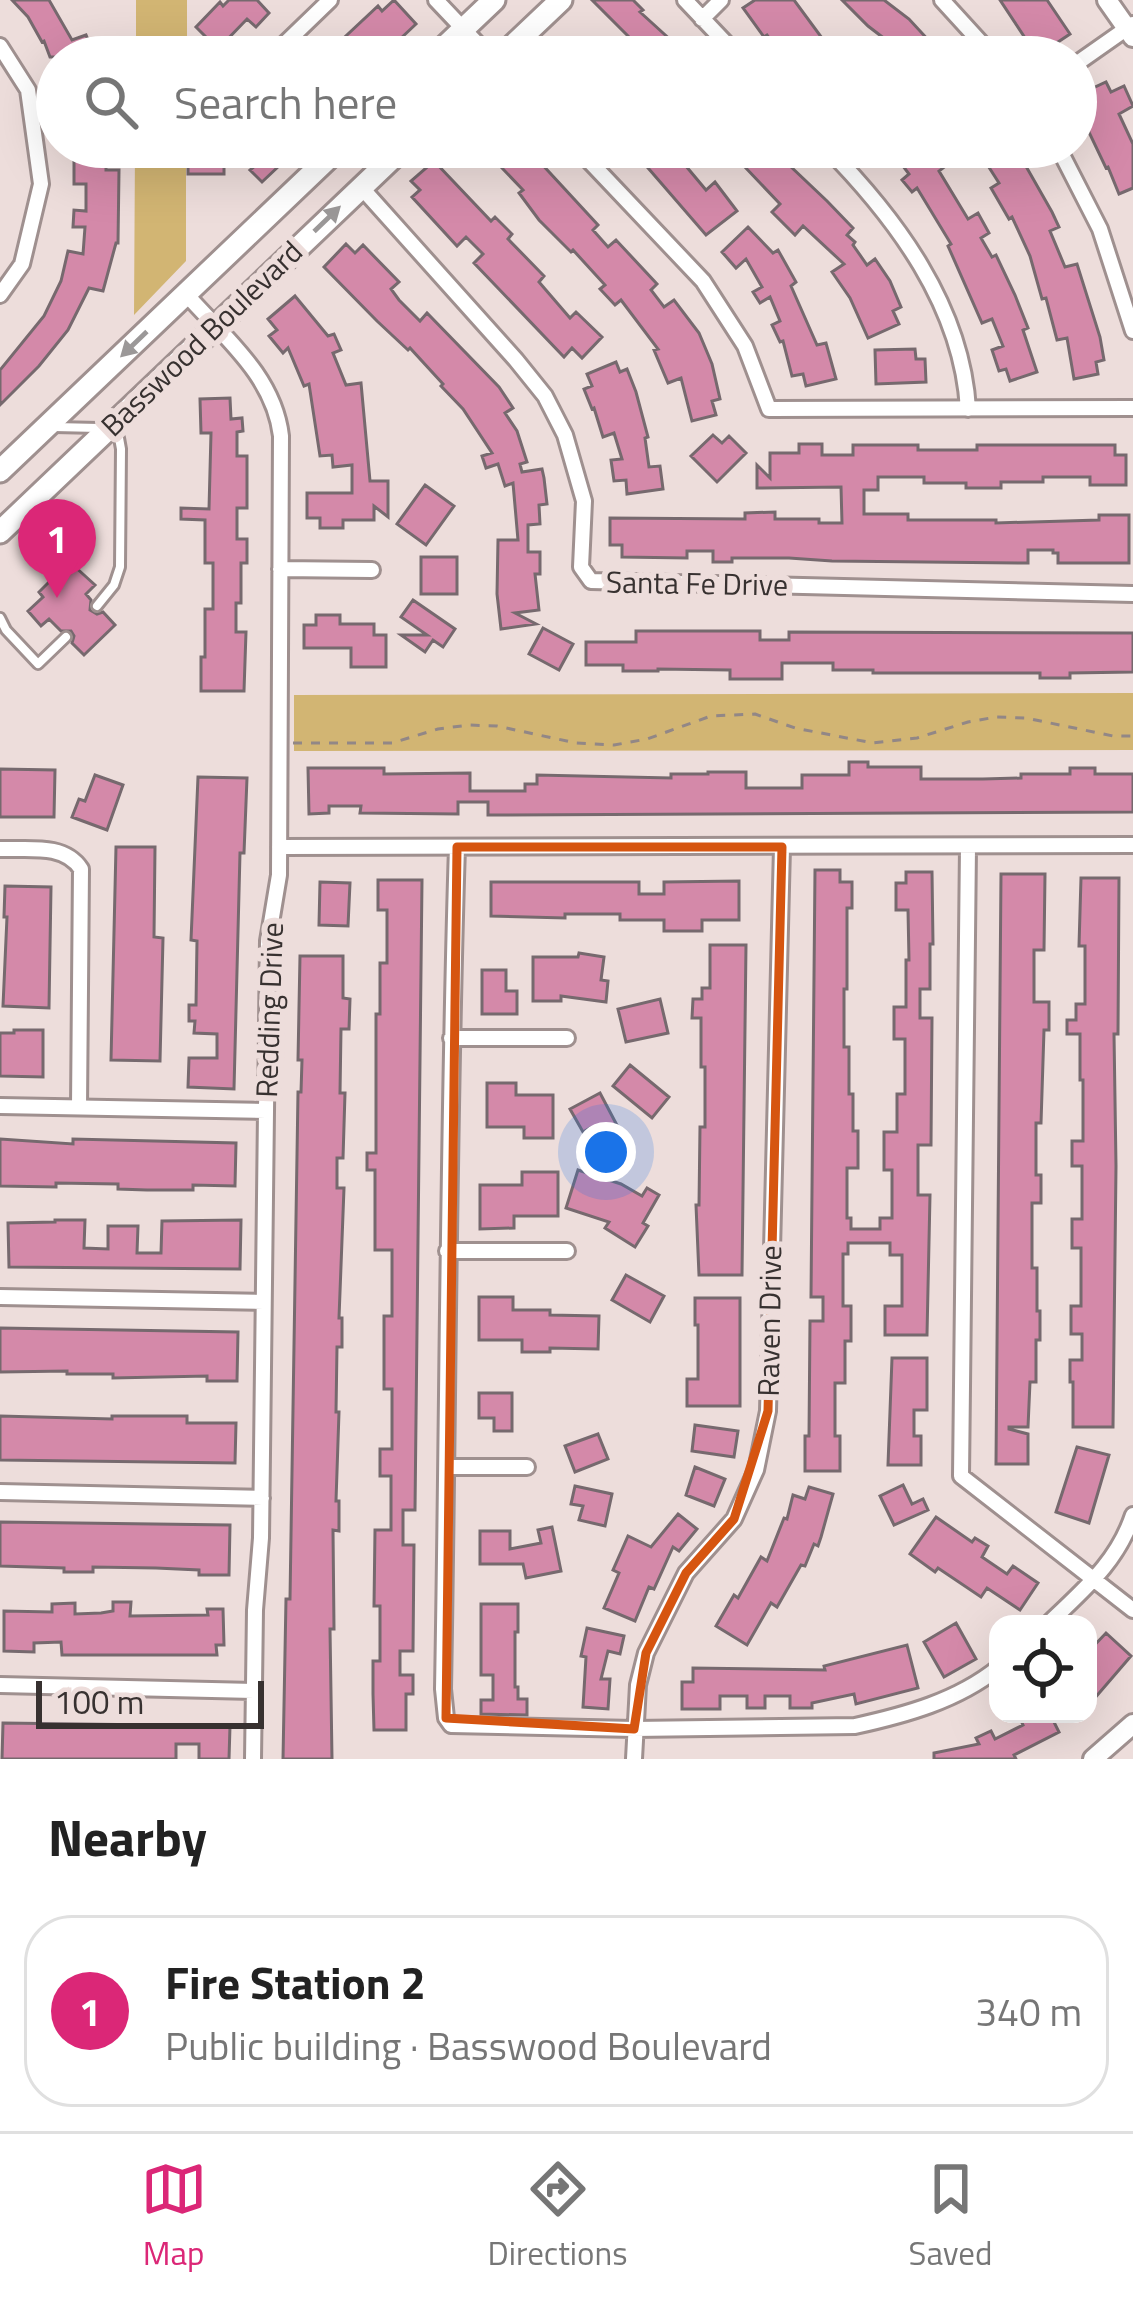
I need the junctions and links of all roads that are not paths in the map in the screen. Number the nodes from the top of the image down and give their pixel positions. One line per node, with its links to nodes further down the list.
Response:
1 (330, 0): 12 (street)
2 (436, 0): 10 (street)
3 (494, 0): 10 (main road)
4 (561, 0): 15 (main road)
5 (685, 0): 9 (street)
6 (721, 0): 9 (street)
7 (942, 0): 17 (street)
8 (1107, 0): 11 (street)
9 (702, 19): 16 (street)
10 (464, 29): 13 (main road); 14 (street)
11 (1131, 30): 19 (street)
12 (293, 36)
13 (456, 36)
14 (470, 36)
15 (523, 36)
16 (719, 36)
17 (975, 36)
18 (0, 46): 20 (street)
19 (1097, 51)
20 (36, 153)
21 (38, 168): 29 (street)
22 (318, 168): 28 (main road, Basswood Boulevard)
23 (381, 168): 27 (main road, Basswood Boulevard)
24 (596, 168): 33 (street)
25 (845, 168): 33 (street)
26 (1069, 168): 31 (street)
27 (361, 187): 30 (main road, Basswood Boulevard, one-way to 27); 40 (street, Santa Fe Drive)
28 (186, 294): 30 (street, Redding Drive); 34 (main road, Basswood Boulevard, one-way to 34)
29 (0, 295)
30 (215, 327): 35 (main road, Basswood Boulevard); 38 (street, Redding Drive)
31 (1133, 331)
32 (1133, 408): 33 (street)
33 (968, 409)
34 (47, 426): 35 (lane); 36 (main road, Basswood Boulevard)
35 (108, 429): 37 (main road, Basswood Boulevard); 41 (lane)
36 (0, 471)
37 (0, 532)
38 (280, 569): 39 (street); 45 (street, Redding Drive)
39 (372, 570)
40 (1133, 594)
41 (98, 606)
42 (0, 618): 43 (lane)
43 (67, 637)
44 (1133, 845): 48 (street)
45 (279, 847): 46 (street); 54 (street, Redding Drive)
46 (457, 847): 47 (street); 50 (street)
47 (782, 847): 48 (street); 71 (street, Raven Drive)
48 (968, 847): 64 (street)
49 (0, 849): 53 (street)
50 (451, 1039): 51 (street); 55 (street)
51 (567, 1039)
52 (0, 1106): 53 (street)
53 (79, 1107): 54 (street)
54 (266, 1111): 58 (street, Redding Drive)
55 (447, 1251): 56 (street); 59 (street)
56 (567, 1251)
57 (0, 1297): 58 (street)
58 (263, 1302): 62 (street, Redding Drive)
59 (447, 1467): 60 (street); 71 (street)
60 (527, 1467)
61 (0, 1492): 62 (street)
62 (262, 1498): 69 (street, Redding Drive)
63 (1133, 1515): 64 (street)
64 (1095, 1582): 65 (street); 66 (street)
65 (1133, 1610)
66 (1058, 1615)
67 (989, 1673): 71 (street)
68 (0, 1685): 69 (street)
69 (254, 1691): 72 (street, Redding Drive)
70 (1133, 1724): 74 (street)
71 (634, 1729): 73 (street, Raven Drive)
72 (253, 1759)
73 (634, 1759)
74 (1093, 1759)

